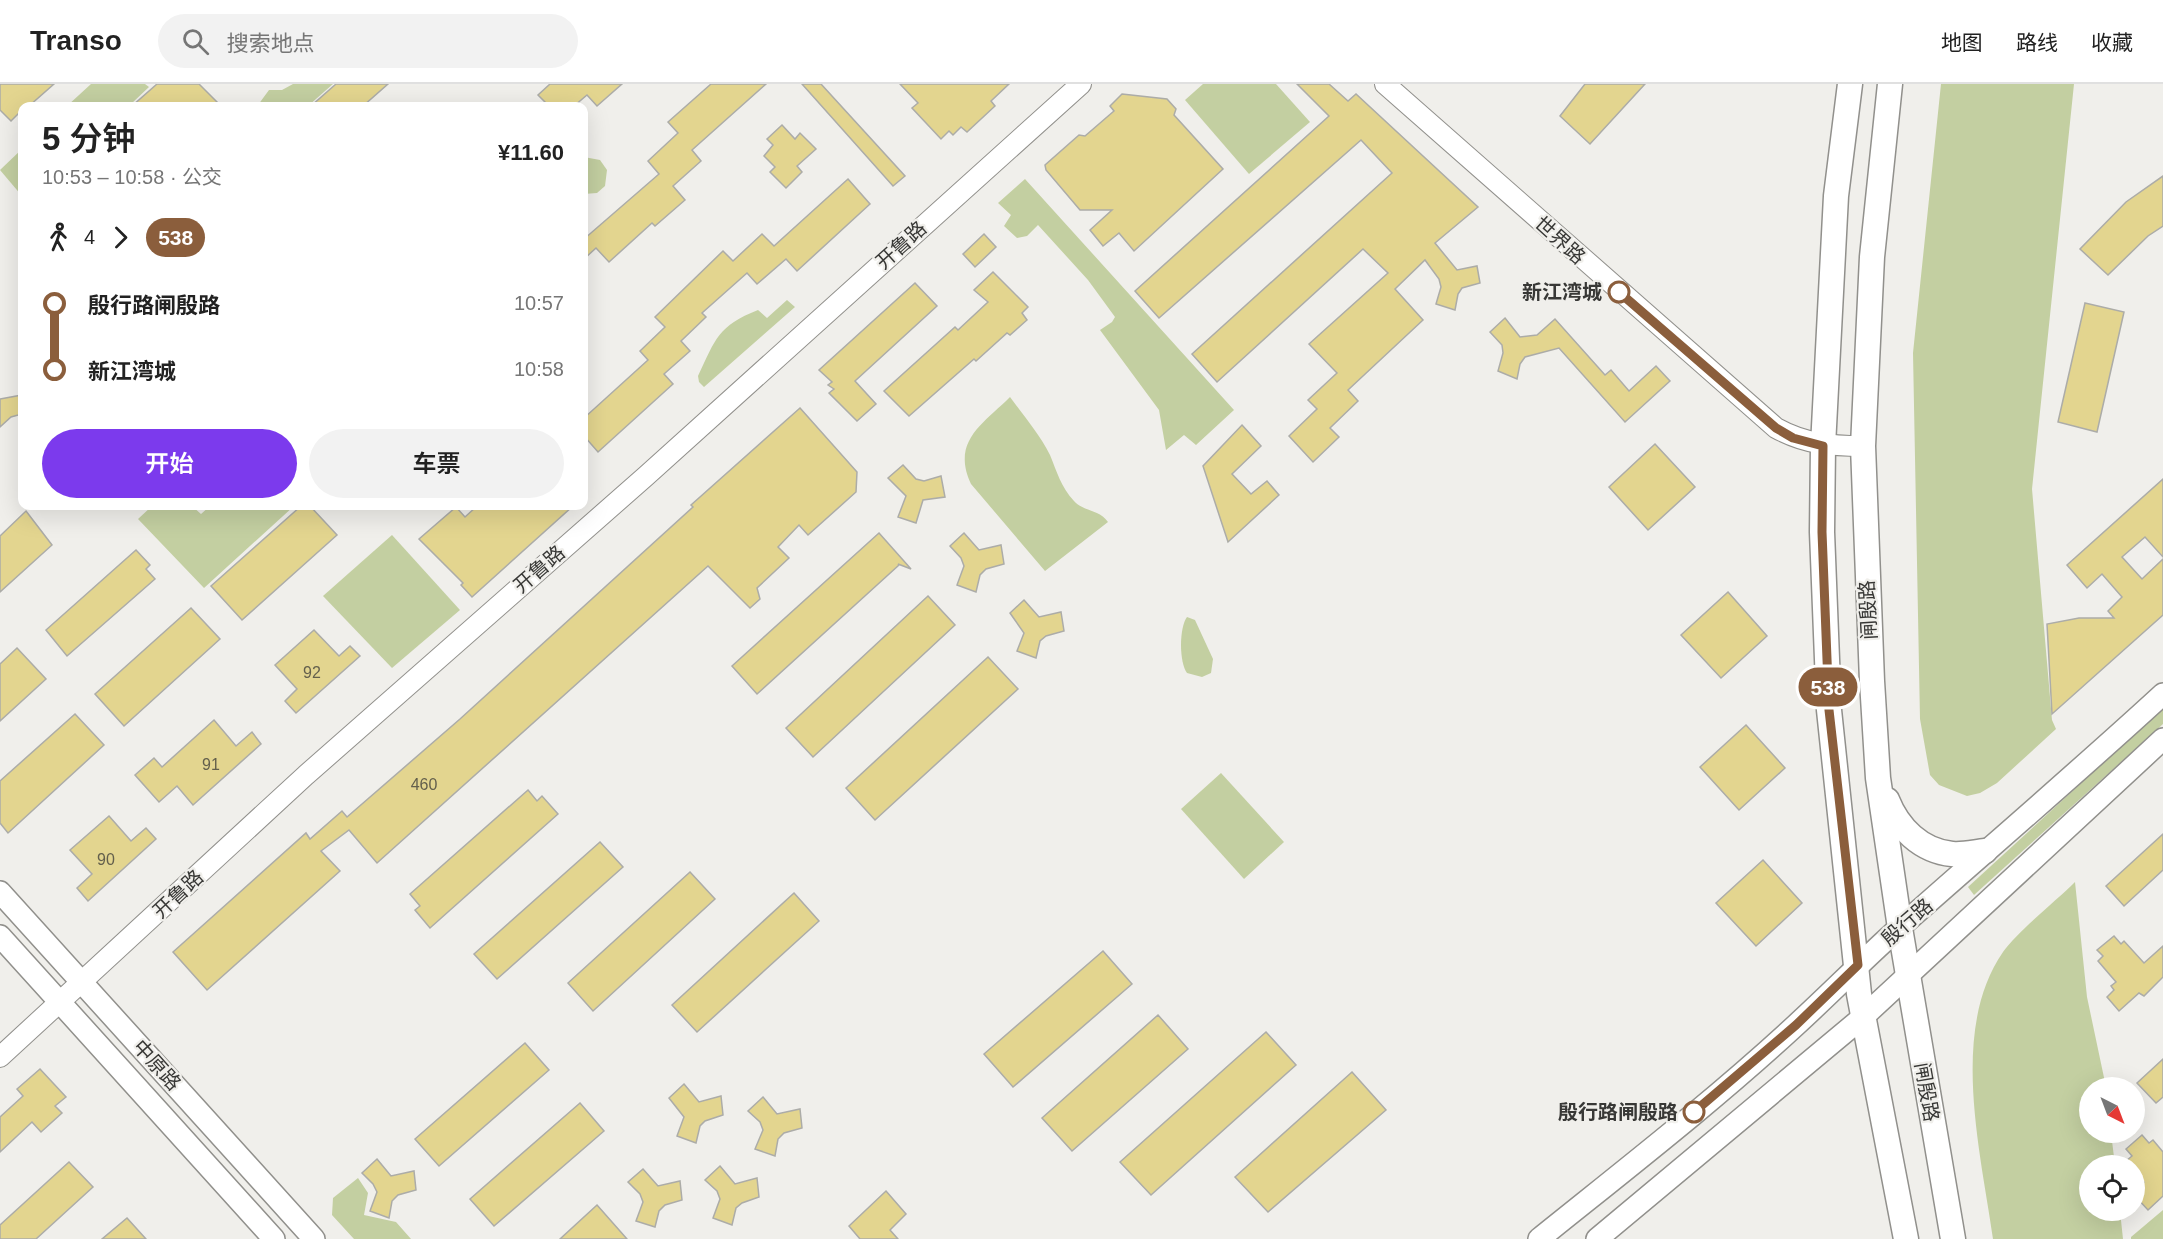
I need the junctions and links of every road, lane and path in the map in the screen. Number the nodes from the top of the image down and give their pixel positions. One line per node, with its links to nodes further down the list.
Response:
1 (1081, 84): 16 (street, 开鲁路)
2 (1386, 84): 5 (street, 世界路)
3 (1850, 84): 5 (main road)
4 (1890, 84): 6 (main road, 闸殷路)
5 (1823, 446): 6 (street, 世界路); 14 (main road)
6 (1863, 446): 9 (main road, 闸殷路)
7 (2163, 694): 10 (main road, 殷行路)
8 (2163, 739): 15 (main road, 殷行路)
9 (1878, 778): 10 (main road); 12 (main road, 闸殷路)
10 (1985, 851): 12 (main road, 殷行路)
11 (0, 892): 16 (main road, 中原路)
12 (1900, 928): 14 (main road, 殷行路); 15 (main road, 闸殷路)
13 (0, 936): 17 (main road, 中原路)
14 (1858, 965): 18 (main road); 22 (main road, 殷行路)
15 (1907, 976): 18 (main road, 殷行路); 25 (main road, 闸殷路)
16 (83, 983): 17 (street, 开鲁路); 21 (main road, 中原路)
17 (61, 1003): 19 (street, 开鲁路); 20 (main road, 中原路)
18 (1863, 1017): 23 (main road, 殷行路); 24 (main road)
19 (0, 1057)
20 (274, 1239)
21 (314, 1239)
22 (1539, 1239)
23 (1597, 1239)
24 (1906, 1239)
25 (1953, 1239)

